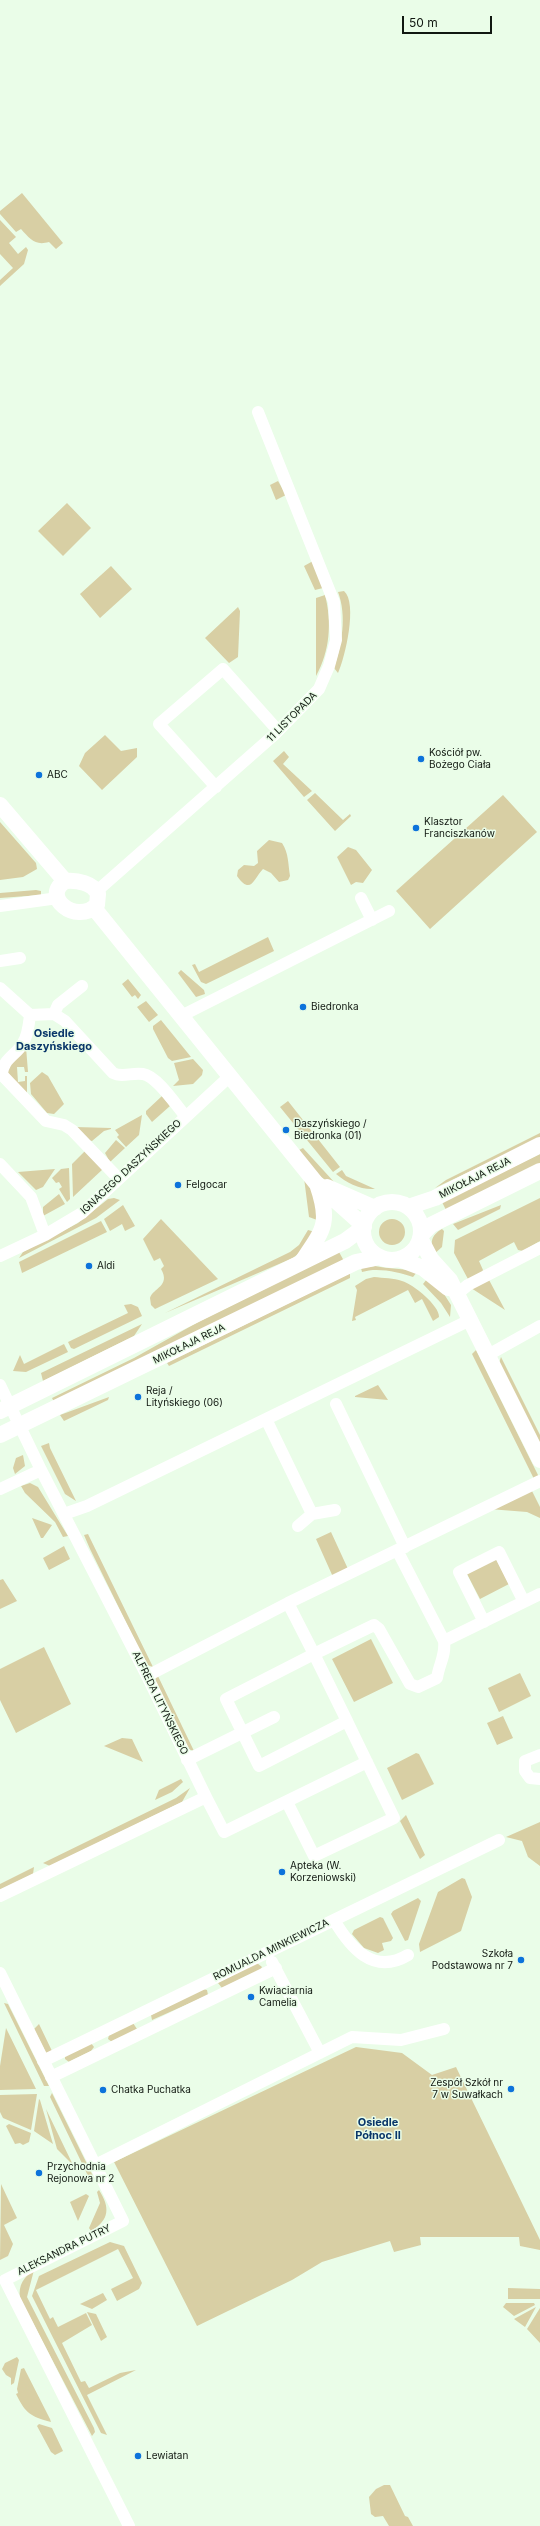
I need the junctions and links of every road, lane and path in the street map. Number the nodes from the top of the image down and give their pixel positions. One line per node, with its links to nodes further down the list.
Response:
1 (258, 412): 3 (street, 11 LISTOPADA)
2 (273, 725): 3 (street)
3 (216, 787): 6 (street, 11 LISTOPADA)
4 (0, 805): 5 (street)
5 (65, 881): 6 (street); 7 (street)
6 (97, 891): 10 (street)
7 (58, 898): 9 (street); 10 (street)
8 (361, 898): 12 (street)
9 (0, 906)
10 (94, 908): 19 (street)
11 (390, 911): 12 (street)
12 (372, 920): 19 (street)
13 (20, 958): 14 (street)
14 (0, 961)
15 (82, 986): 17 (street)
16 (0, 988): 18 (street)
17 (54, 1014): 18 (street); 21 (street)
18 (30, 1015): 25 (street)
19 (181, 1016): 20 (street)
20 (230, 1076): 21 (street, IGNACEGO DASZYŃSKIEGO); 26 (street)
21 (186, 1117): 25 (street, IGNACEGO DASZYŃSKIEGO)
22 (540, 1145): 27 (street, MIKOŁAJA REJA)
23 (0, 1164): 30 (street)
24 (540, 1171): 31 (street)
25 (119, 1179): 30 (street, IGNACEGO DASZYŃSKIEGO)
26 (316, 1183): 28 (street); 29 (street); 36 (street)
27 (408, 1207): 28 (street); 31 (street)
28 (375, 1208): 29 (street)
29 (364, 1227): 34 (street); 36 (street)
30 (45, 1235): 33 (street, IGNACEGO DASZYŃSKIEGO)
31 (420, 1236): 35 (street); 37 (street)
32 (540, 1248): 37 (street)
33 (0, 1256)
34 (380, 1257): 35 (street); 45 (street, MIKOŁAJA REJA)
35 (399, 1259): 37 (street)
36 (303, 1261): 43 (street)
37 (457, 1294): 38 (street)
38 (470, 1320): 40 (street); 44 (street)
39 (540, 1326): 40 (street)
40 (488, 1355): 47 (street)
41 (0, 1385): 43 (street, ALFREDA LITYŃSKIEGO)
42 (336, 1404): 55 (street)
43 (5, 1409): 45 (street, ALFREDA LITYŃSKIEGO)
44 (266, 1419): 52 (street); 53 (street)
45 (20, 1426): 46 (street, MIKOŁAJA REJA); 48 (street, ALFREDA LITYŃSKIEGO)
46 (0, 1435)
47 (540, 1460)
48 (41, 1470): 50 (street); 52 (street, ALFREDA LITYŃSKIEGO)
49 (540, 1481): 55 (street)
50 (0, 1489)
51 (335, 1510): 53 (street)
52 (64, 1514): 62 (street, ALFREDA LITYŃSKIEGO)
53 (312, 1514): 54 (street)
54 (298, 1526)
55 (401, 1549): 58 (street); 60 (street)
56 (540, 1594): 57 (street)
57 (524, 1602): 59 (street); 59 (street)
58 (288, 1603): 61 (street); 62 (street)
59 (484, 1622): 60 (street)
60 (444, 1641): 61 (street)
61 (314, 1654): 64 (street); 65 (street)
62 (147, 1676): 67 (street, ALFREDA LITYŃSKIEGO)
63 (274, 1717): 65 (street)
64 (347, 1721): 65 (street); 68 (street)
65 (242, 1733): 67 (street)
66 (540, 1755): 69 (street)
67 (187, 1760): 70 (street, ALFREDA LITYŃSKIEGO)
68 (367, 1762): 71 (street); 71 (street)
69 (540, 1780)
70 (206, 1797): 71 (street, ALFREDA LITYŃSKIEGO); 73 (street)
71 (287, 1802)
72 (499, 1840): 74 (street, ROMUALDA MINKIEWICZA)
73 (0, 1896)
74 (334, 1920): 75 (street, ROMUALDA MINKIEWICZA); 76 (street)
75 (267, 1952): 77 (street); 82 (street, ROMUALDA MINKIEWICZA)
76 (408, 1955)
77 (276, 1968): 81 (street); 83 (street, ROMUALDA MINKIEWICZA)
78 (0, 1973): 79 (street, ALEKSANDRA PUTRY)
79 (5, 1996): 82 (street, ALEKSANDRA PUTRY)
80 (444, 2029): 81 (street)
81 (320, 2053): 84 (street)
82 (43, 2061): 83 (street, ALEKSANDRA PUTRY)
83 (51, 2077): 84 (street, ALEKSANDRA PUTRY)
84 (95, 2165): 85 (street, ALEKSANDRA PUTRY)
85 (2, 2281): 86 (street, ALEKSANDRA PUTRY)
86 (129, 2526)

